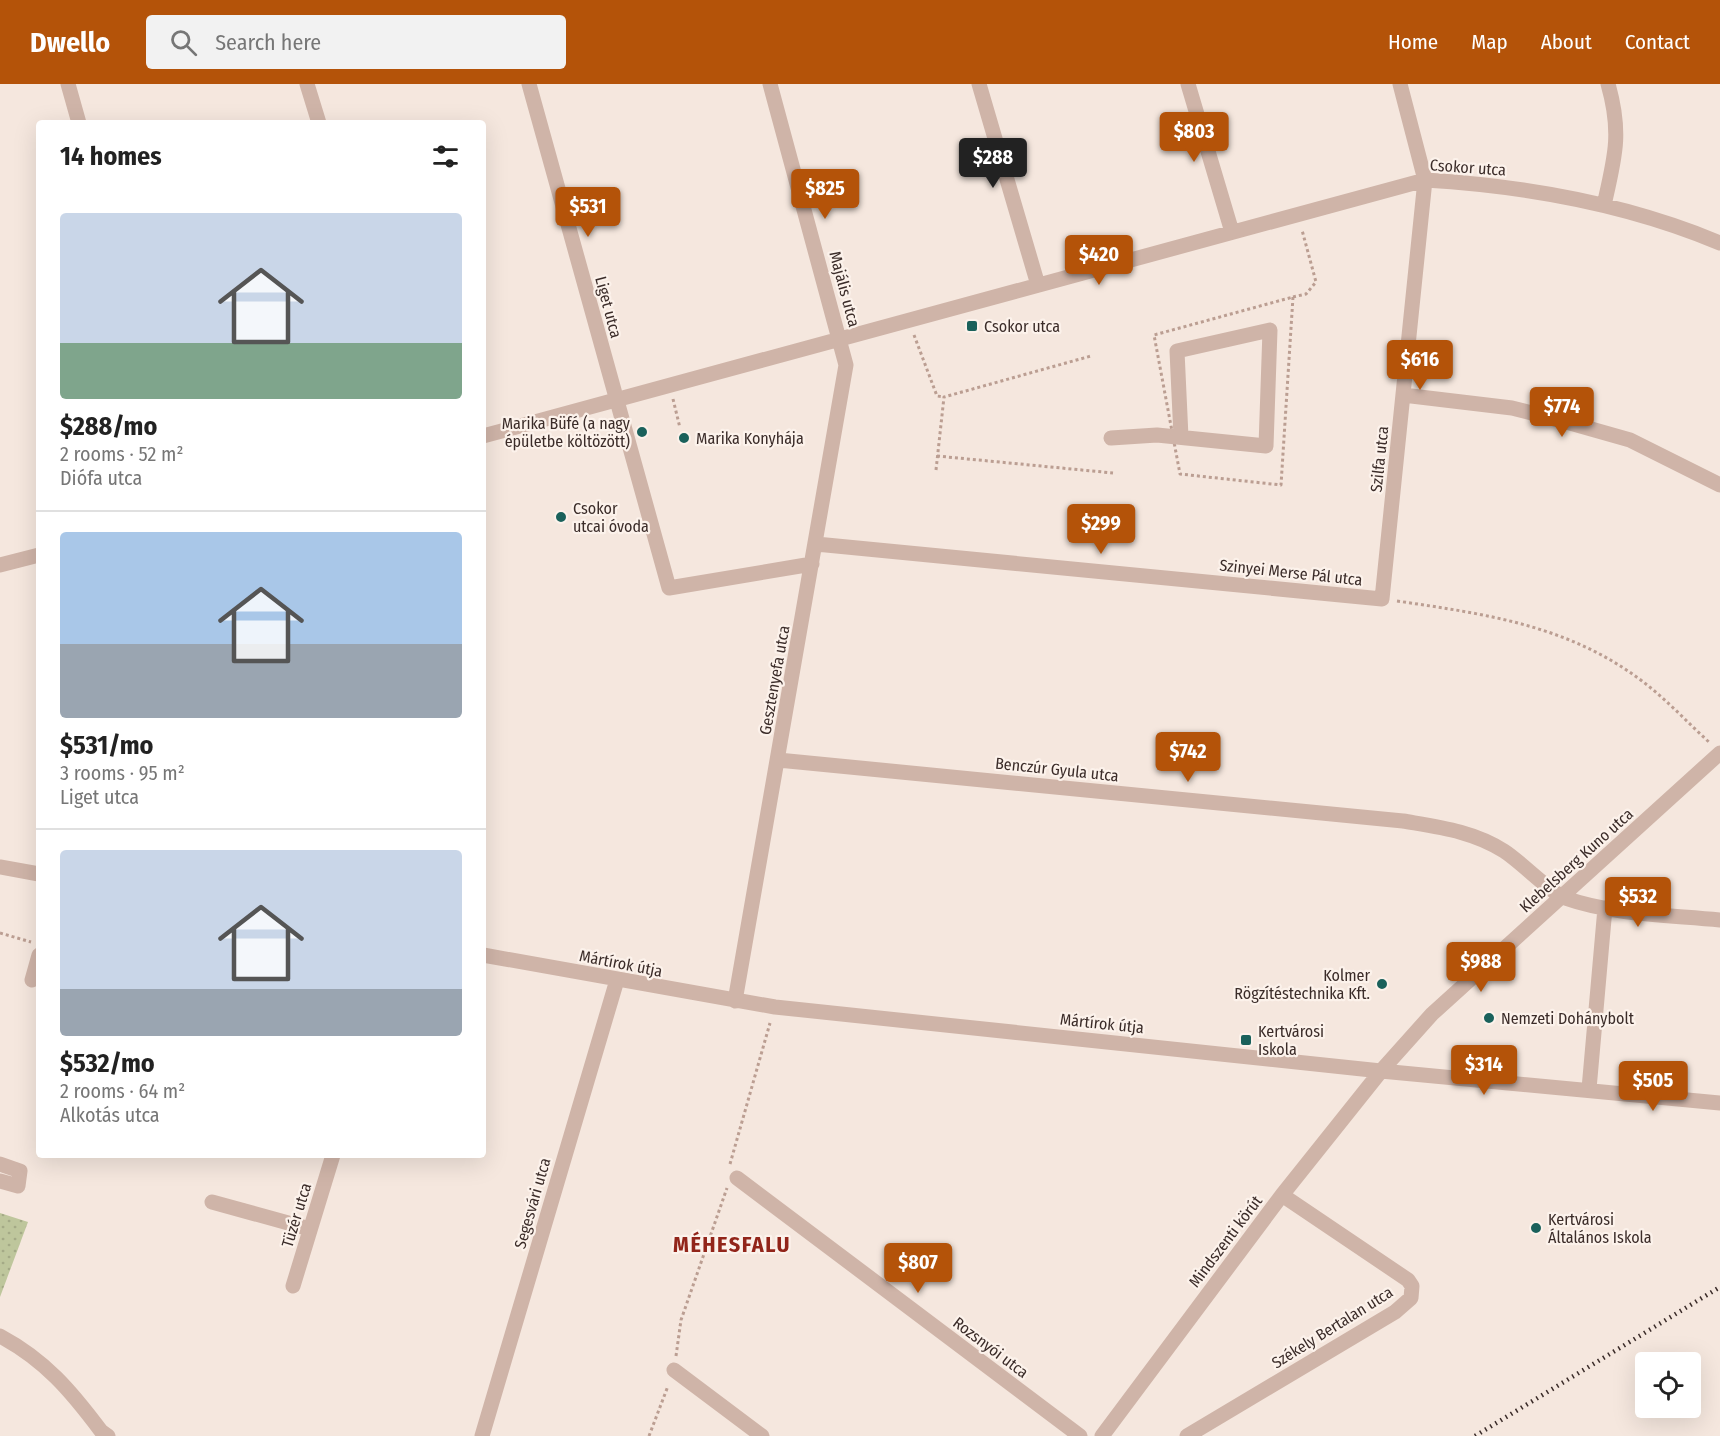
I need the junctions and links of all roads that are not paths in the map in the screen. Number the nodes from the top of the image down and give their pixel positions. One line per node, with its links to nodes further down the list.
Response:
1 (68, 84): 9 (street)
2 (307, 84): 10 (street)
3 (530, 84): 19 (street, Liget utca)
4 (770, 84): 16 (street, Majális utca)
5 (979, 84): 15 (street)
6 (1188, 84): 13 (street)
7 (1400, 84): 11 (street)
8 (1608, 84): 12 (street)
9 (78, 120)
10 (317, 120)
11 (1425, 180): 12 (street, Csokor utca); 13 (street, Csokor utca); 18 (street, Szilfa utca)
12 (1604, 205): 14 (street, Csokor utca)
13 (1232, 232): 15 (street, Csokor utca)
14 (1720, 243)
15 (1038, 285): 16 (street, Csokor utca)
16 (840, 341): 17 (street, Majális utca); 19 (street, Csokor utca)
17 (846, 365): 24 (street, Gesztenyefa utca)
18 (1403, 395): 23 (street); 28 (street, Szilfa utca)
19 (615, 400): 20 (street, Csokor utca); 26 (street, Liget utca)
20 (486, 435)
21 (1177, 437): 21 (street); 22 (street)
22 (1111, 438)
23 (1720, 484)
24 (816, 544): 26 (street, Gesztenyefa utca); 28 (street, Szinyei Merse Pál utca)
25 (36, 556): 27 (street)
26 (812, 564): 30 (street, Gesztenyefa utca)
27 (0, 565)
28 (1383, 599)
29 (1716, 749): 33 (street, Klebelsberg Kuno utca)
30 (778, 760): 33 (street, Benczúr Gyula utca); 40 (street, Gesztenyefa utca)
31 (0, 867): 32 (street)
32 (36, 873)
33 (1563, 897): 34 (street); 41 (street, Klebelsberg Kuno utca)
34 (1605, 908): 35 (street); 42 (street)
35 (1720, 920)
36 (486, 956): 39 (street, Mártírok útja)
37 (36, 966): 38 (street)
38 (32, 980)
39 (617, 980): 40 (street, Mártírok útja); 55 (street, Segesvári utca)
40 (735, 1001): 41 (street, Mártírok útja)
41 (1381, 1071): 42 (street, Mártírok útja); 48 (street, Mindszenti körút)
42 (1589, 1089): 43 (street, Mártírok útja)
43 (1720, 1103)
44 (332, 1158): 50 (street, Tüzér utca)
45 (0, 1164): 47 (street)
46 (737, 1179): 57 (street, Rozsnyói utca)
47 (0, 1181)
48 (1282, 1195): 58 (street, Mindszenti körút); 59 (street, Székely Bertalan utca)
49 (212, 1202): 50 (street)
50 (310, 1230): 51 (street, Tüzér utca)
51 (293, 1286)
52 (0, 1336): 54 (street)
53 (674, 1370): 56 (street)
54 (108, 1436)
55 (482, 1436)
56 (762, 1436)
57 (1080, 1436)
58 (1102, 1436)
59 (1187, 1436)

